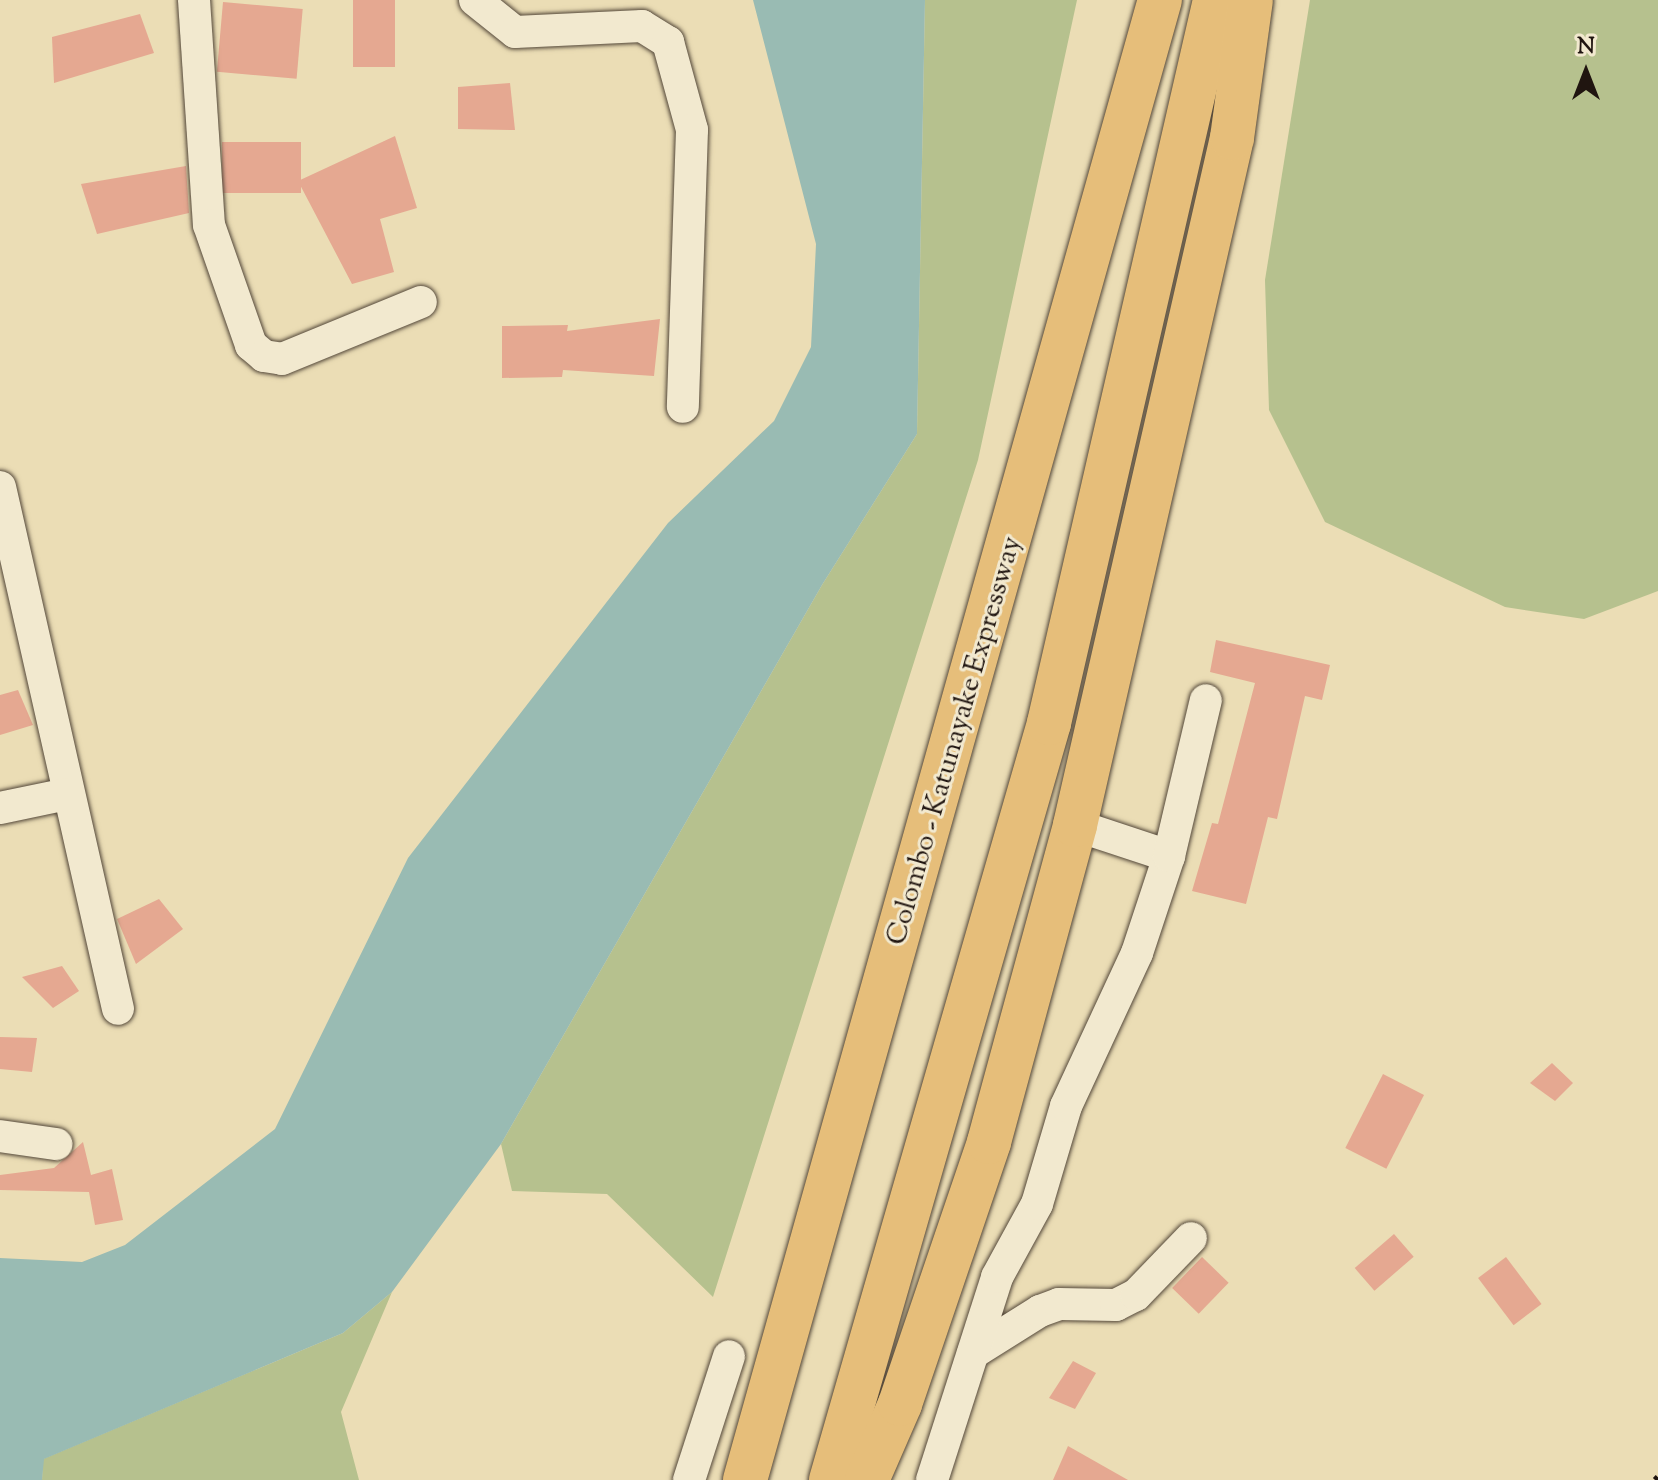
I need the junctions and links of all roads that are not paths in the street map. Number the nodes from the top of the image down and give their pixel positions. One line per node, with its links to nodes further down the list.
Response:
1 (194, 0): 8 (street)
2 (475, 0): 9 (street)
3 (1160, 0): 23 (highway, Colombo - Katunayake Expressway)
4 (1198, 0): 24 (highway, Colombo - Katunayake Expressway)
5 (1215, 0): 25 (highway)
6 (1235, 0): 26 (highway)
7 (1251, 0): 14 (highway)
8 (421, 302)
9 (683, 407)
10 (0, 487): 12 (street)
11 (1206, 700): 15 (street)
12 (67, 794): 13 (street); 16 (street)
13 (0, 808)
14 (1075, 825): 15 (street); 27 (highway)
15 (1169, 856): 20 (street)
16 (118, 1009)
17 (0, 1136): 18 (street)
18 (56, 1144)
19 (1191, 1238): 20 (street)
20 (973, 1353): 28 (street)
21 (729, 1356): 22 (street)
22 (689, 1480)
23 (745, 1480)
24 (815, 1480)
25 (831, 1480)
26 (855, 1480)
27 (867, 1480)
28 (932, 1480)

